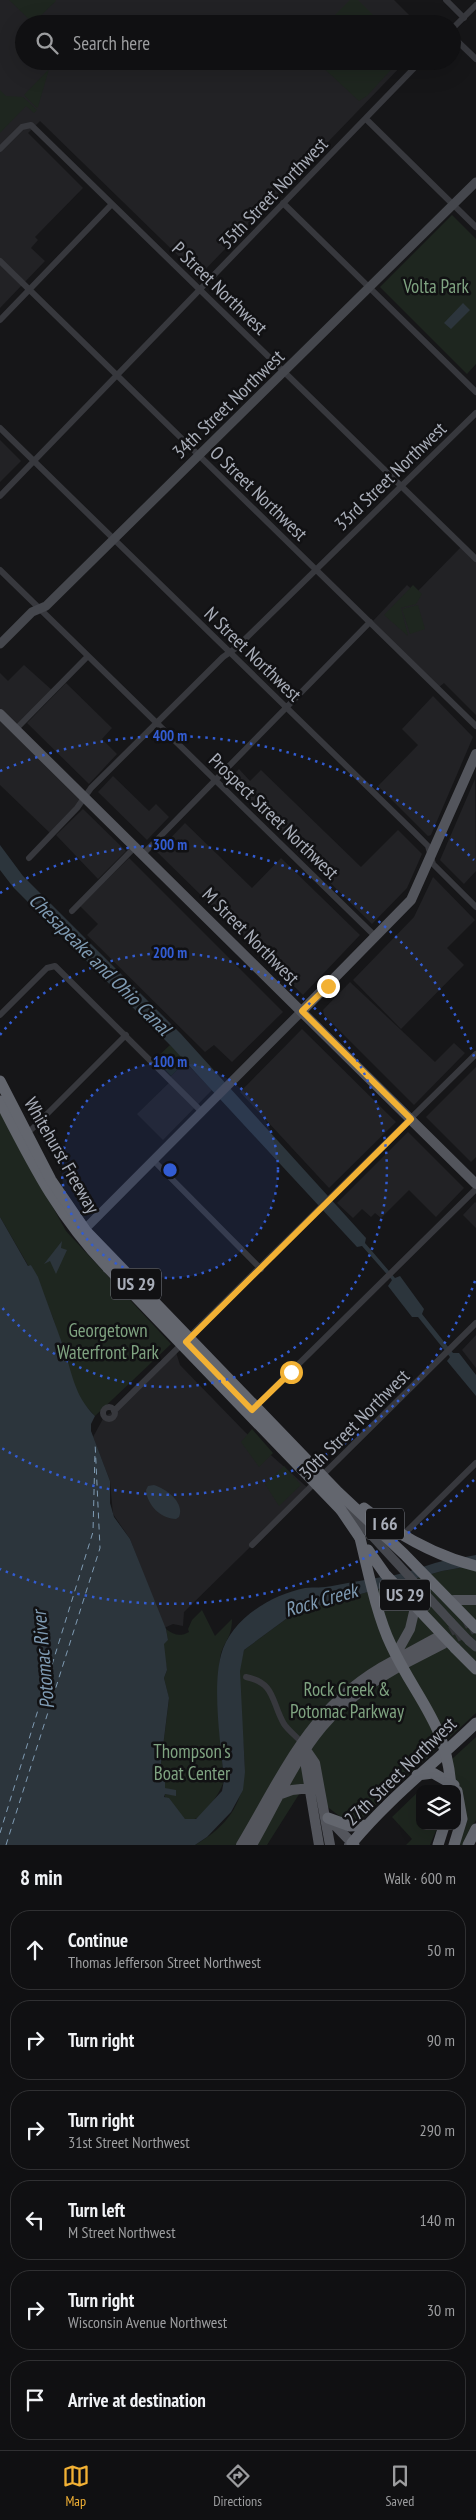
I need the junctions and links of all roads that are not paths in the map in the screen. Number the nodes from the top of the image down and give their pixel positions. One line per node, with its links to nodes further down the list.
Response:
1 (446, 0): 3 (street)
2 (476, 5): 3 (street)
3 (464, 18): 4 (street)
4 (461, 21)
5 (461, 45): 6 (street)
6 (476, 59)
7 (413, 70): 8 (street, 35th Street Northwest)
8 (366, 118): 12 (street, 35th Street Northwest); 13 (street)
9 (0, 149): 11 (street, P Street Northwest)
10 (476, 182): 13 (main road, 34th Street Northwest)
11 (112, 204): 17 (street); 18 (street, P Street Northwest)
12 (283, 204): 16 (street); 18 (street, 35th Street Northwest)
13 (453, 204): 14 (street); 16 (main road, 34th Street Northwest)
14 (476, 227)
15 (0, 261): 17 (street, O Street Northwest)
16 (369, 288): 20 (main road, 34th Street Northwest); 22 (street)
17 (30, 289): 19 (street); 21 (street, O Street Northwest)
18 (200, 290): 20 (street, P Street Northwest); 21 (street, 35th Street Northwest)
19 (0, 320)
20 (284, 372): 25 (main road, 34th Street Northwest); 27 (street, P Street Northwest)
21 (117, 375): 25 (street, O Street Northwest); 26 (street, 35th Street Northwest)
22 (476, 392)
23 (476, 413): 27 (street, 33rd Street Northwest)
24 (0, 428): 26 (street, N Street Northwest)
25 (199, 455): 29 (main road, 34th Street Northwest); 32 (street, O Street Northwest)
26 (34, 461): 28 (street, 35th Street Northwest); 29 (street, N Street Northwest)
27 (401, 486): 30 (street, P Street Northwest); 32 (street, 33rd Street Northwest)
28 (0, 496)
29 (114, 539): 33 (main road, 34th Street Northwest); 36 (street, N Street Northwest)
30 (476, 559)
31 (0, 570): 33 (street, Prospect Street Northwest)
32 (316, 570): 34 (street, O Street Northwest); 36 (street, 33rd Street Northwest)
33 (40, 608): 35 (main road, 34th Street Northwest); 37 (street, Prospect Street Northwest)
34 (370, 622): 38 (street); 41 (street, O Street Northwest)
35 (0, 644)
36 (230, 653): 38 (street, N Street Northwest); 40 (street, 33rd Street Northwest)
37 (88, 656): 40 (street, Prospect Street Northwest); 42 (street)
38 (287, 708): 45 (street); 49 (street, N Street Northwest)
39 (0, 714): 42 (main road, M Street Northwest)
40 (156, 723): 45 (street, Prospect Street Northwest); 46 (street, 33rd Street Northwest)
41 (476, 726)
42 (16, 729): 46 (main road, M Street Northwest)
43 (476, 754): 44 (main road)
44 (474, 767): 49 (main road)
45 (216, 780): 47 (street); 52 (street, Prospect Street Northwest)
46 (85, 797): 47 (main road, M Street Northwest); 48 (street, 33rd Street Northwest)
47 (139, 850): 51 (street); 53 (main road, M Street Northwest)
48 (29, 858)
49 (431, 858): 50 (street, N Street Northwest); 52 (main road)
50 (476, 907)
51 (72, 911)
52 (376, 937): 53 (main road)
53 (302, 1011): 60 (main road); 61 (main road, M Street Northwest)
54 (0, 1015): 55 (street)
55 (126, 1035): 60 (street); 62 (street)
56 (476, 1054): 61 (street)
57 (0, 1082): 72 (highway, Whitehurst Freeway / US 29, bridge)
58 (0, 1090): 66 (street)
59 (0, 1101): 75 (highway, Whitehurst Freeway / US 29, bridge)
60 (202, 1112): 63 (main road)
61 (411, 1119): 64 (main road, M Street Northwest); 67 (street)
62 (32, 1129)
63 (153, 1160): 66 (main road); 67 (street)
64 (476, 1184)
65 (476, 1189): 70 (street)
66 (82, 1232): 69 (main road)
67 (261, 1269): 69 (street)
68 (476, 1323): 74 (street, 30th Street Northwest)
69 (186, 1342): 70 (main road); 71 (street)
70 (252, 1410): 74 (main road)
71 (114, 1411)
72 (307, 1460): 78 (highway, I 66, bridge); 82 (highway, Whitehurst Freeway / US 29, bridge)
73 (476, 1463): 77 (street)
74 (319, 1479): 76 (street, 30th Street Northwest); 77 (main road)
75 (360, 1538): 86 (highway, Whitehurst Freeway / US 29, bridge); 94 (highway, I 66, bridge)
76 (252, 1545)
77 (386, 1553): 84 (main road, bridge)
78 (476, 1566)
79 (454, 1600): 80 (main road)
80 (476, 1600)
81 (414, 1612): 85 (main road)
82 (475, 1622)
83 (440, 1641): 85 (main road)
84 (474, 1645)
85 (398, 1659): 90 (main road); 90 (main road)
86 (476, 1669)
87 (246, 1677): 90 (street)
88 (476, 1723): 89 (highway, 27th Street Northwest)
89 (460, 1738): 91 (highway, 27th Street Northwest); 93 (highway)
90 (304, 1746): 95 (main road); 96 (main road); 98 (main road); 104 (main road)
91 (417, 1775): 92 (highway); 99 (highway, 27th Street Northwest)
92 (450, 1785)
93 (452, 1785)
94 (453, 1785)
95 (310, 1788): 96 (main road); 97 (main road)
96 (281, 1794): 105 (main road)
97 (312, 1802): 98 (main road); 106 (main road)
98 (326, 1816): 99 (highway); 103 (main road); 107 (main road)
99 (367, 1825): 103 (highway)
100 (476, 1829): 110 (highway)
101 (443, 1830): 108 (highway)
102 (459, 1830): 109 (highway)
103 (354, 1844)
104 (241, 1845)
105 (252, 1845)
106 (319, 1845)
107 (330, 1845)
108 (438, 1845)
109 (454, 1845)
110 (468, 1845)

